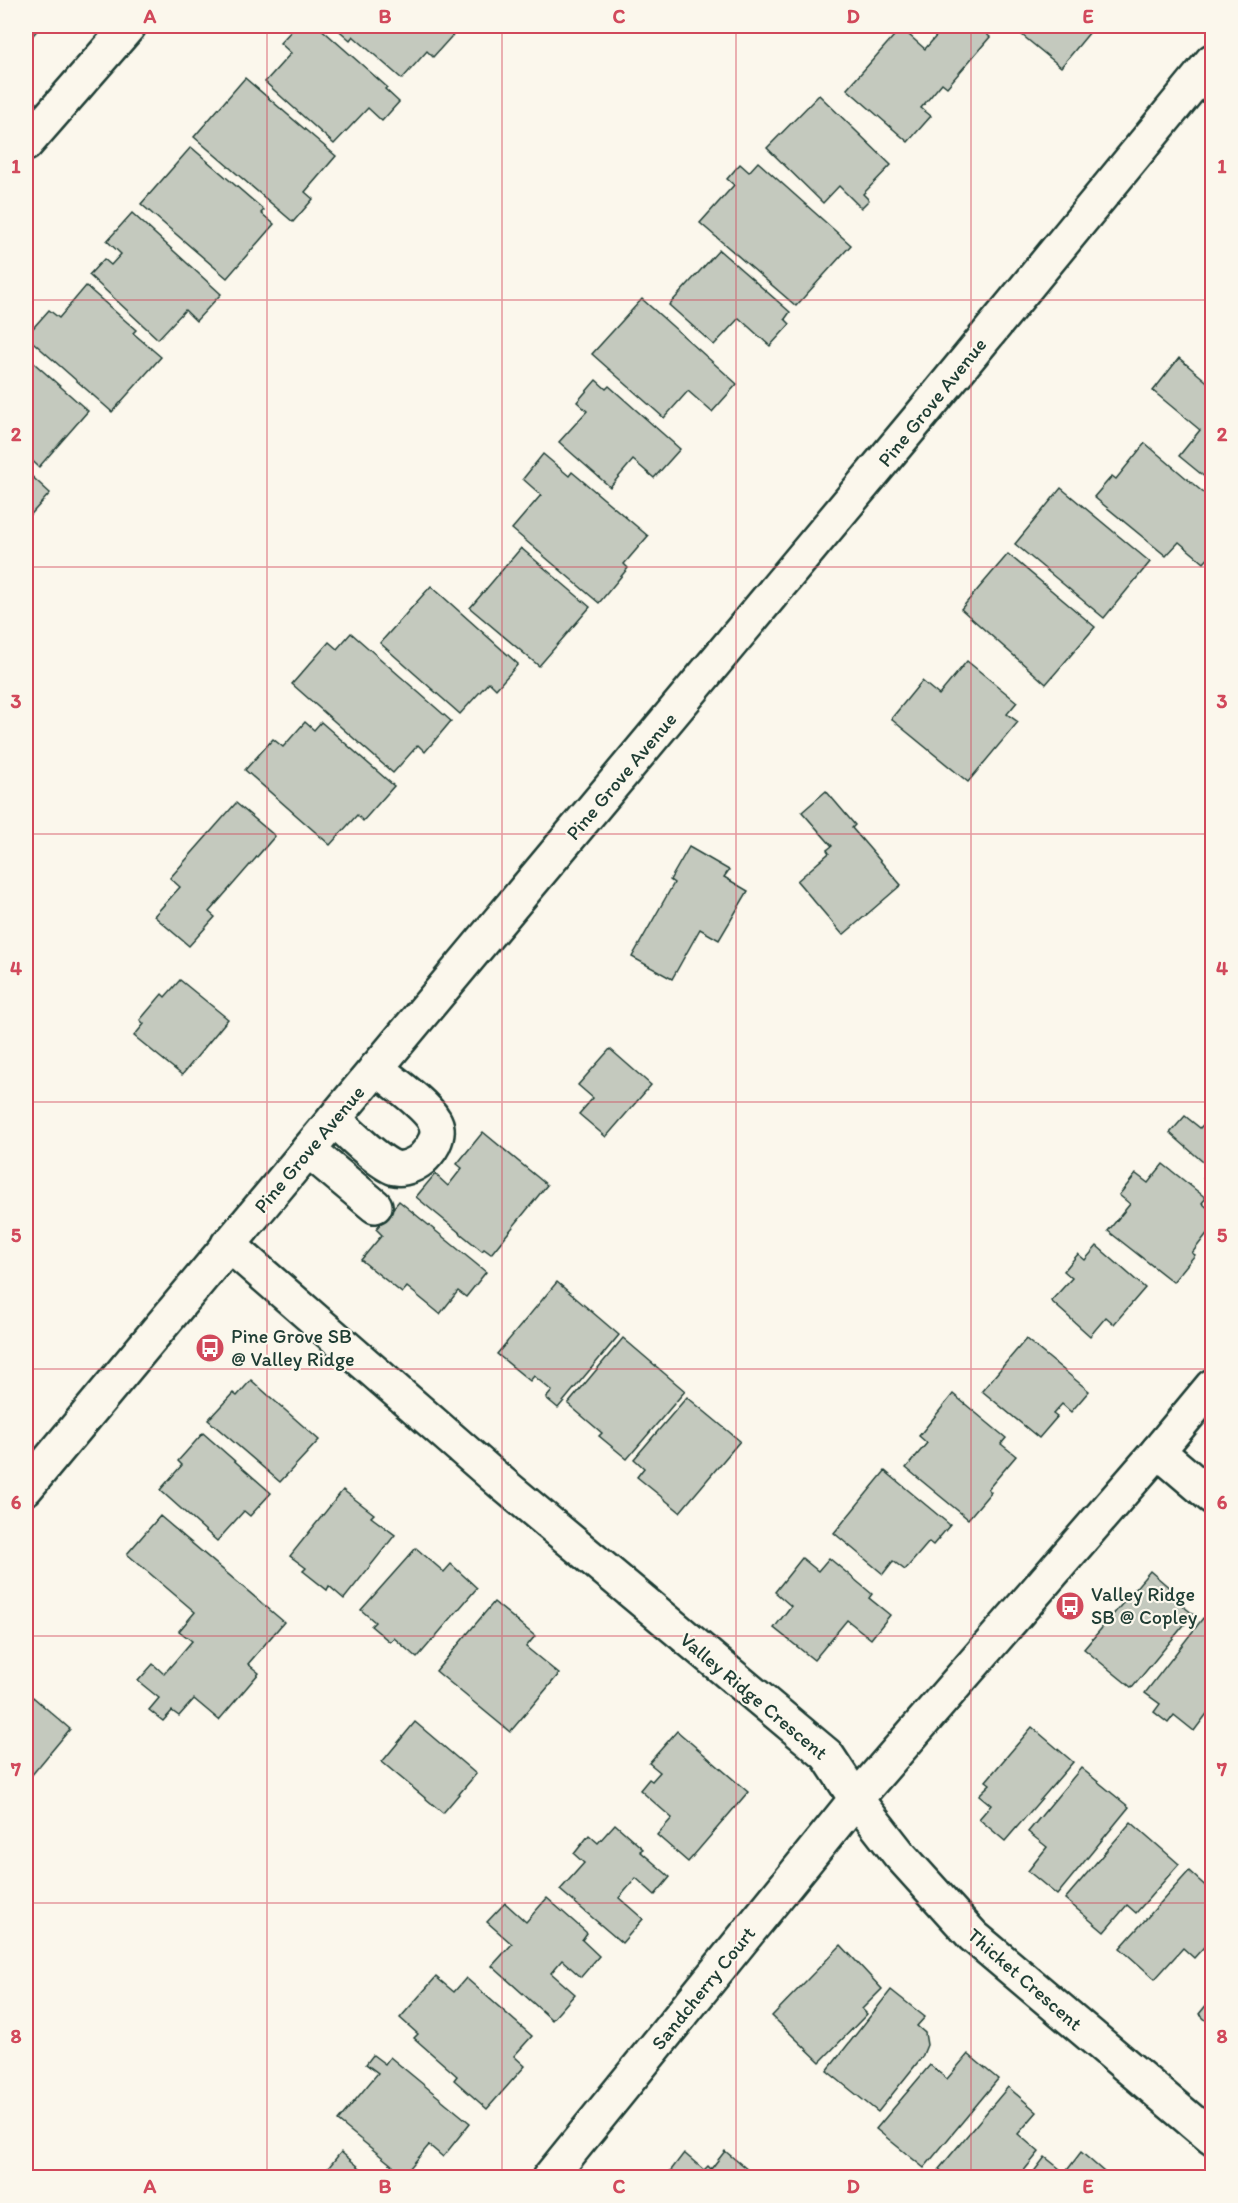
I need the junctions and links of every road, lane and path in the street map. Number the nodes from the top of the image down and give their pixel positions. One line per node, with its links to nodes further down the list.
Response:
1 (129, 26): 3 (street)
2 (1212, 61): 4 (street, Pine Grove Avenue)
3 (26, 144)
4 (376, 1068): 5 (street, Pine Grove Avenue); 5 (street)
5 (334, 1119): 6 (street, Pine Grove Avenue)
6 (308, 1150): 7 (street); 8 (street, Pine Grove Avenue)
7 (375, 1206)
8 (228, 1244): 11 (street, Pine Grove Avenue); 13 (street, Valley Ridge Crescent)
9 (1212, 1386): 10 (street)
10 (1158, 1451): 12 (street); 13 (street)
11 (26, 1488)
12 (1212, 1497)
13 (856, 1799): 14 (street, Thicket Crescent); 15 (street, Sandcherry Court)
14 (1212, 2138)
15 (549, 2178)

